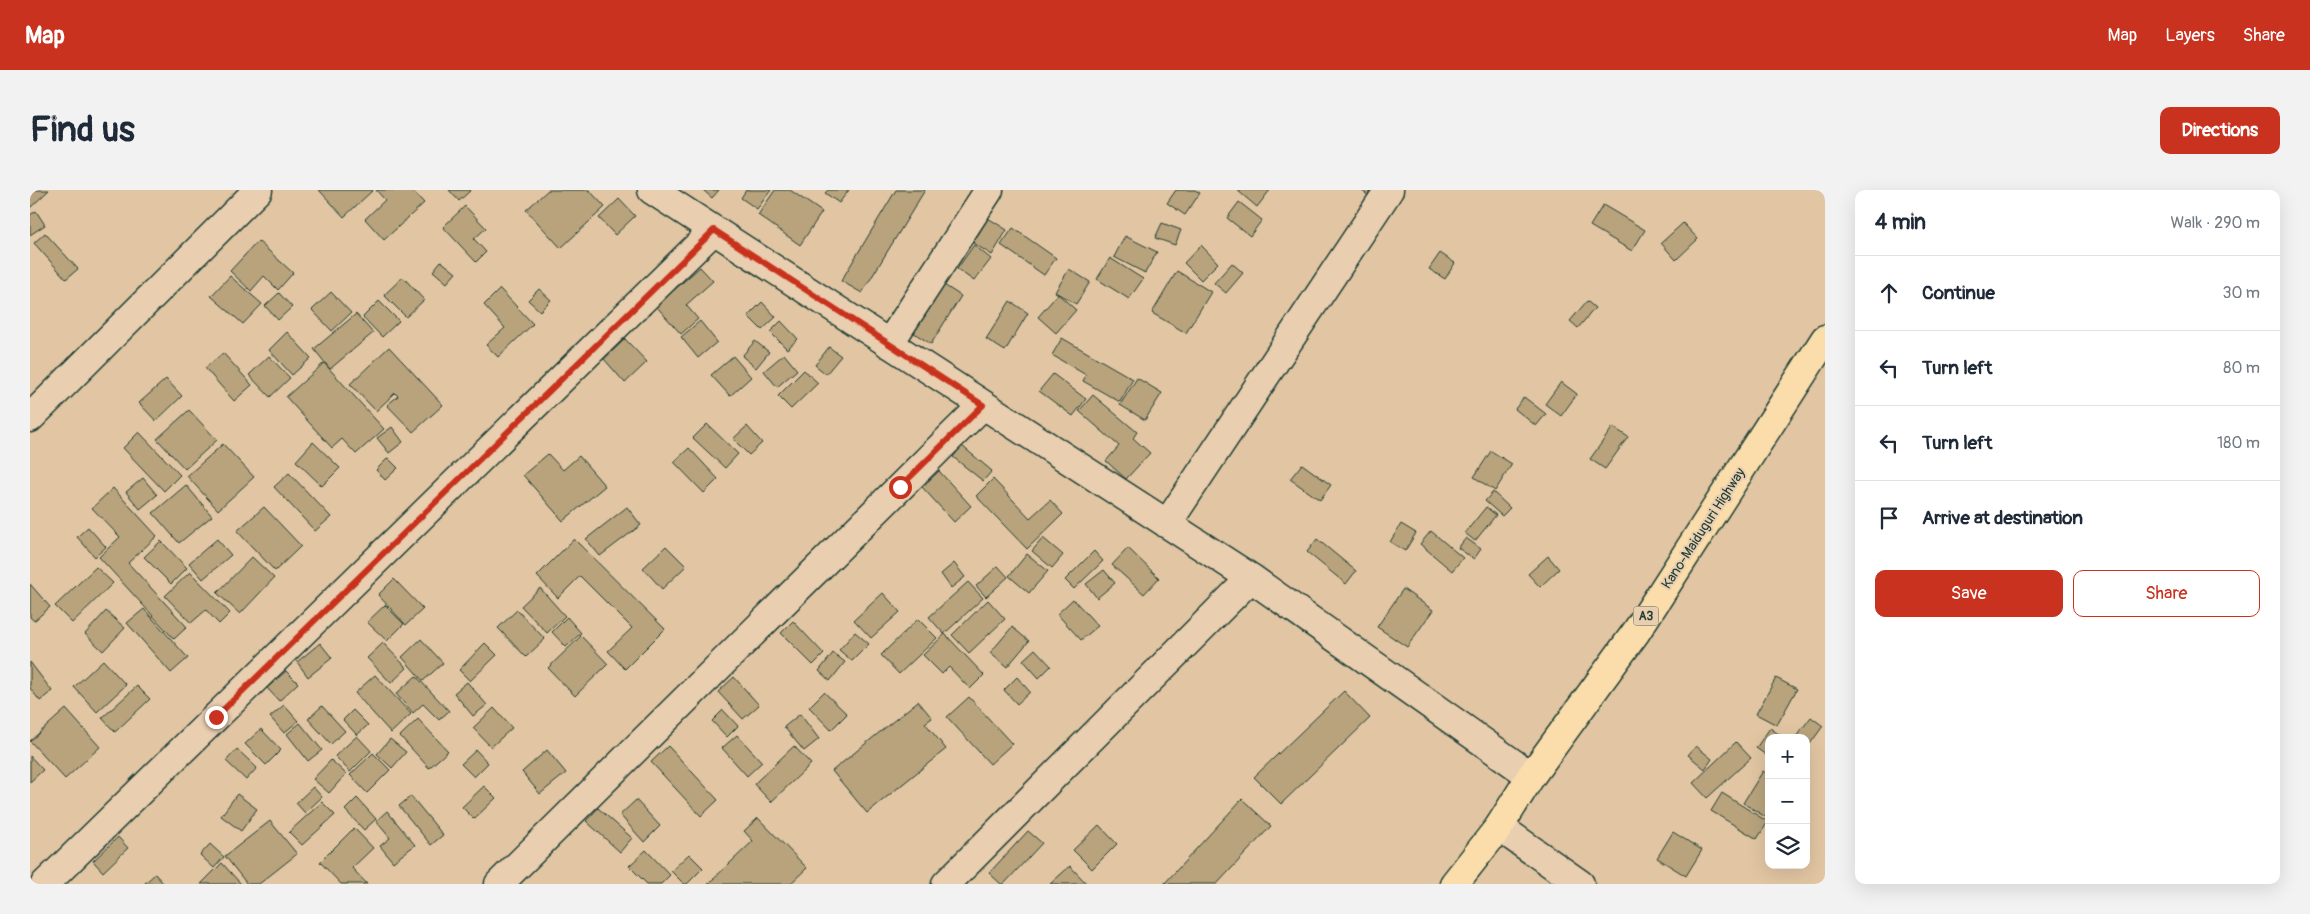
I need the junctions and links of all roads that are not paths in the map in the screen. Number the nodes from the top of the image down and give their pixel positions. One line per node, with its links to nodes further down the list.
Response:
1 (258, 190): 9 (street)
2 (652, 190): 5 (street)
3 (989, 190): 7 (street)
4 (1389, 190): 10 (street)
5 (714, 230): 7 (street); 14 (street)
6 (1825, 339): 12 (highway, Kano-Maiduguri Highway / A3)
7 (889, 344): 8 (street)
8 (983, 405): 10 (street); 15 (street)
9 (30, 418)
10 (1167, 524): 11 (street)
11 (1251, 578): 12 (street); 16 (street)
12 (1532, 776): 13 (highway, Kano-Maiduguri Highway / A3)
13 (1499, 827): 17 (highway, Kano-Maiduguri Highway / A3); 18 (street)
14 (45, 884)
15 (499, 884)
16 (946, 884)
17 (1454, 884)
18 (1580, 884)

